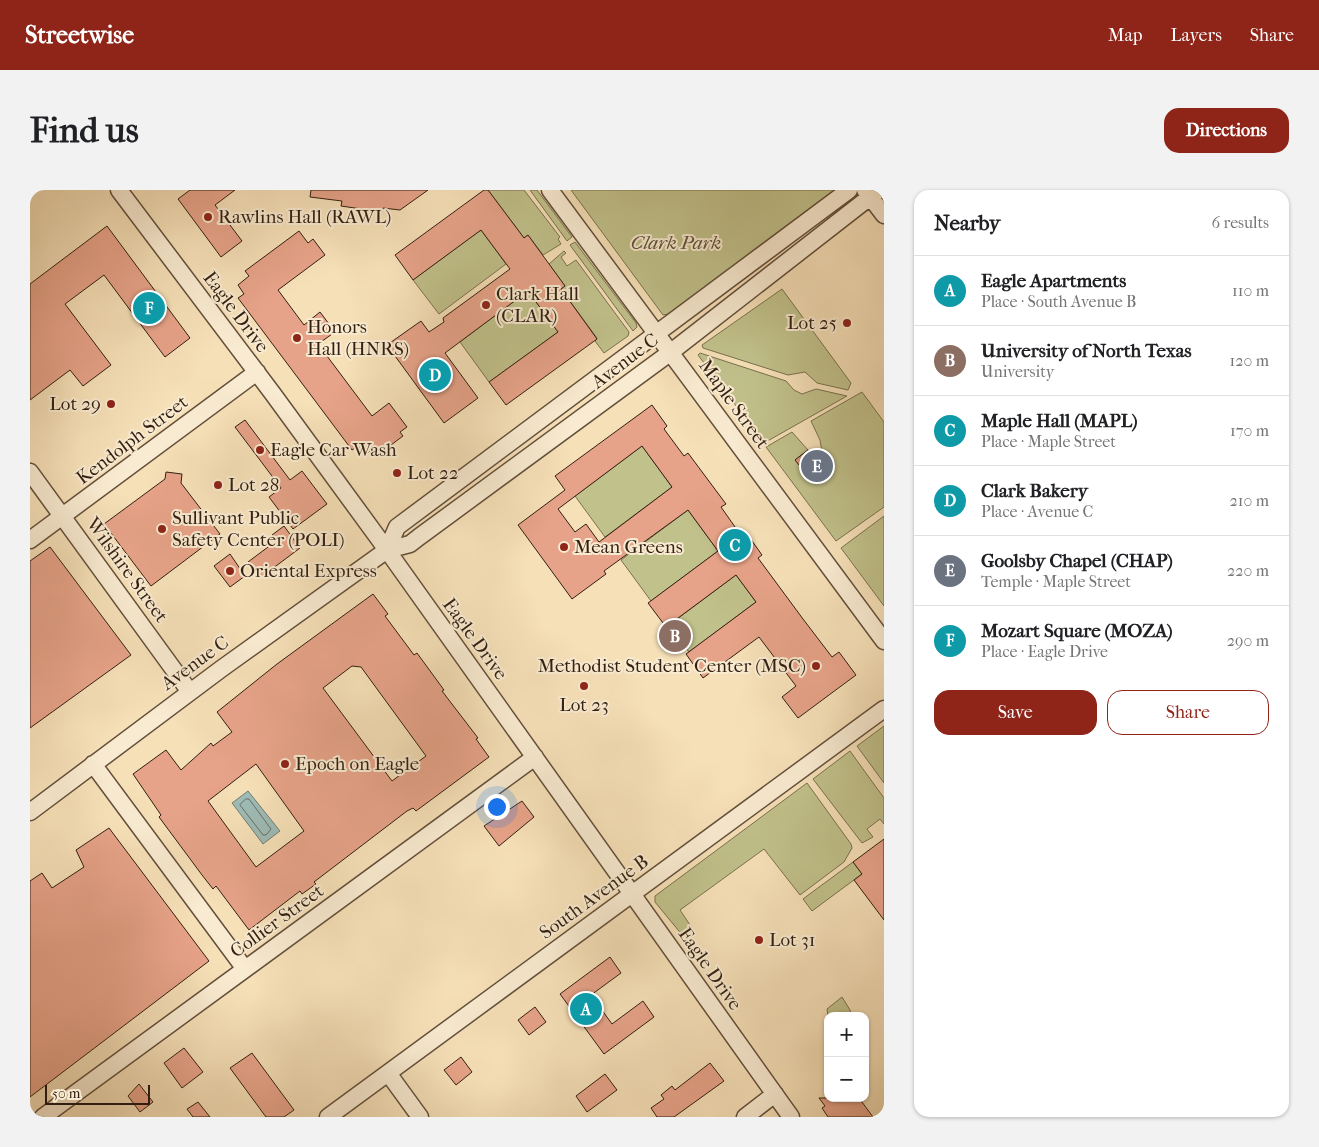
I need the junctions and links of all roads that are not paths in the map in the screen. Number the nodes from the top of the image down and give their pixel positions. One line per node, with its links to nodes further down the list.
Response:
1 (119, 190): 8 (street, Eagle Drive)
2 (550, 190): 6 (street, Maple Street)
3 (848, 190): 6 (street, Avenue C)
4 (871, 192): 5 (street); 7 (street, Avenue C)
5 (884, 215)
6 (657, 333): 7 (street, Maple Street); 12 (street, Avenue C)
7 (670, 352): 12 (street, Avenue C); 13 (street, Maple Street)
8 (257, 372): 10 (street, Kendolph Street); 12 (street, Eagle Drive)
9 (30, 472): 10 (street, Wilshire Street)
10 (63, 516): 11 (street, Kendolph Street); 14 (street, Wilshire Street)
11 (30, 540)
12 (387, 550): 14 (street, Avenue C); 16 (street, Eagle Drive)
13 (884, 642)
14 (190, 692): 17 (street, Avenue C)
15 (884, 709): 19 (street, South Avenue B)
16 (535, 757): 19 (street, Eagle Drive); 20 (street, Collier Street)
17 (94, 764): 18 (street, Avenue C); 20 (street)
18 (30, 812)
19 (632, 894): 21 (street, South Avenue B); 22 (street, Eagle Drive)
20 (245, 969): 23 (street, Collier Street)
21 (388, 1073): 24 (street, South Avenue B); 25 (street)
22 (775, 1094): 26 (street); 27 (street, Eagle Drive)
23 (43, 1117)
24 (328, 1117)
25 (420, 1117)
26 (746, 1117)
27 (791, 1117)

